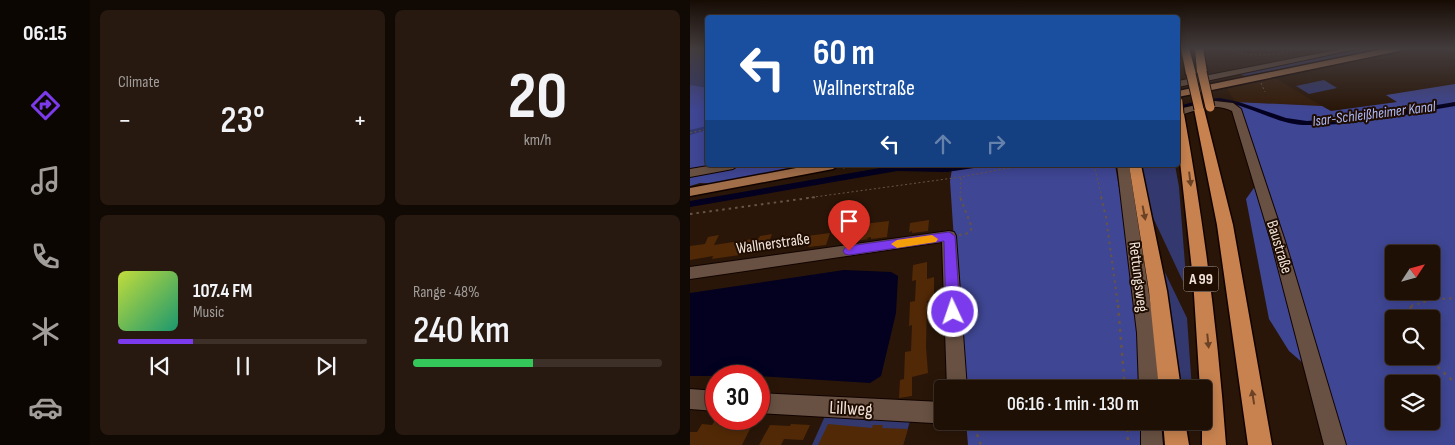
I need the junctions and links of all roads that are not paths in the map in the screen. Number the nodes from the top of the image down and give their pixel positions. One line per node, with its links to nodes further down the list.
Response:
1 (1190, 69): 7 (highway, A 99, bridge)
2 (1202, 69): 7 (highway, bridge)
3 (1254, 69): 5 (street)
4 (1298, 69): 6 (main road)
5 (1180, 84)
6 (1180, 94)
7 (1204, 108): 29 (highway, A 99, one-way to 7)
8 (1180, 109): 30 (street, Baustraße)
9 (1180, 120): 28 (highway, A 99, one-way to 28)
10 (721, 167): 14 (street)
11 (822, 167): 15 (main road)
12 (1123, 167): 18 (street, Rettungsweg)
13 (1135, 167): 19 (highway, one-way to 19)
14 (690, 172)
15 (690, 192)
16 (690, 273): 17 (street, Wallnerstraße)
17 (957, 380)
18 (1149, 380)
19 (1169, 380)
20 (690, 399): 21 (street)
21 (705, 400)
22 (770, 404): 23 (street, Lillweg)
23 (934, 414)
24 (1151, 430): 26 (street)
25 (1175, 430): 27 (highway)
26 (1152, 445)
27 (1177, 445)
28 (1214, 445)
29 (1260, 445)
30 (1335, 445)

